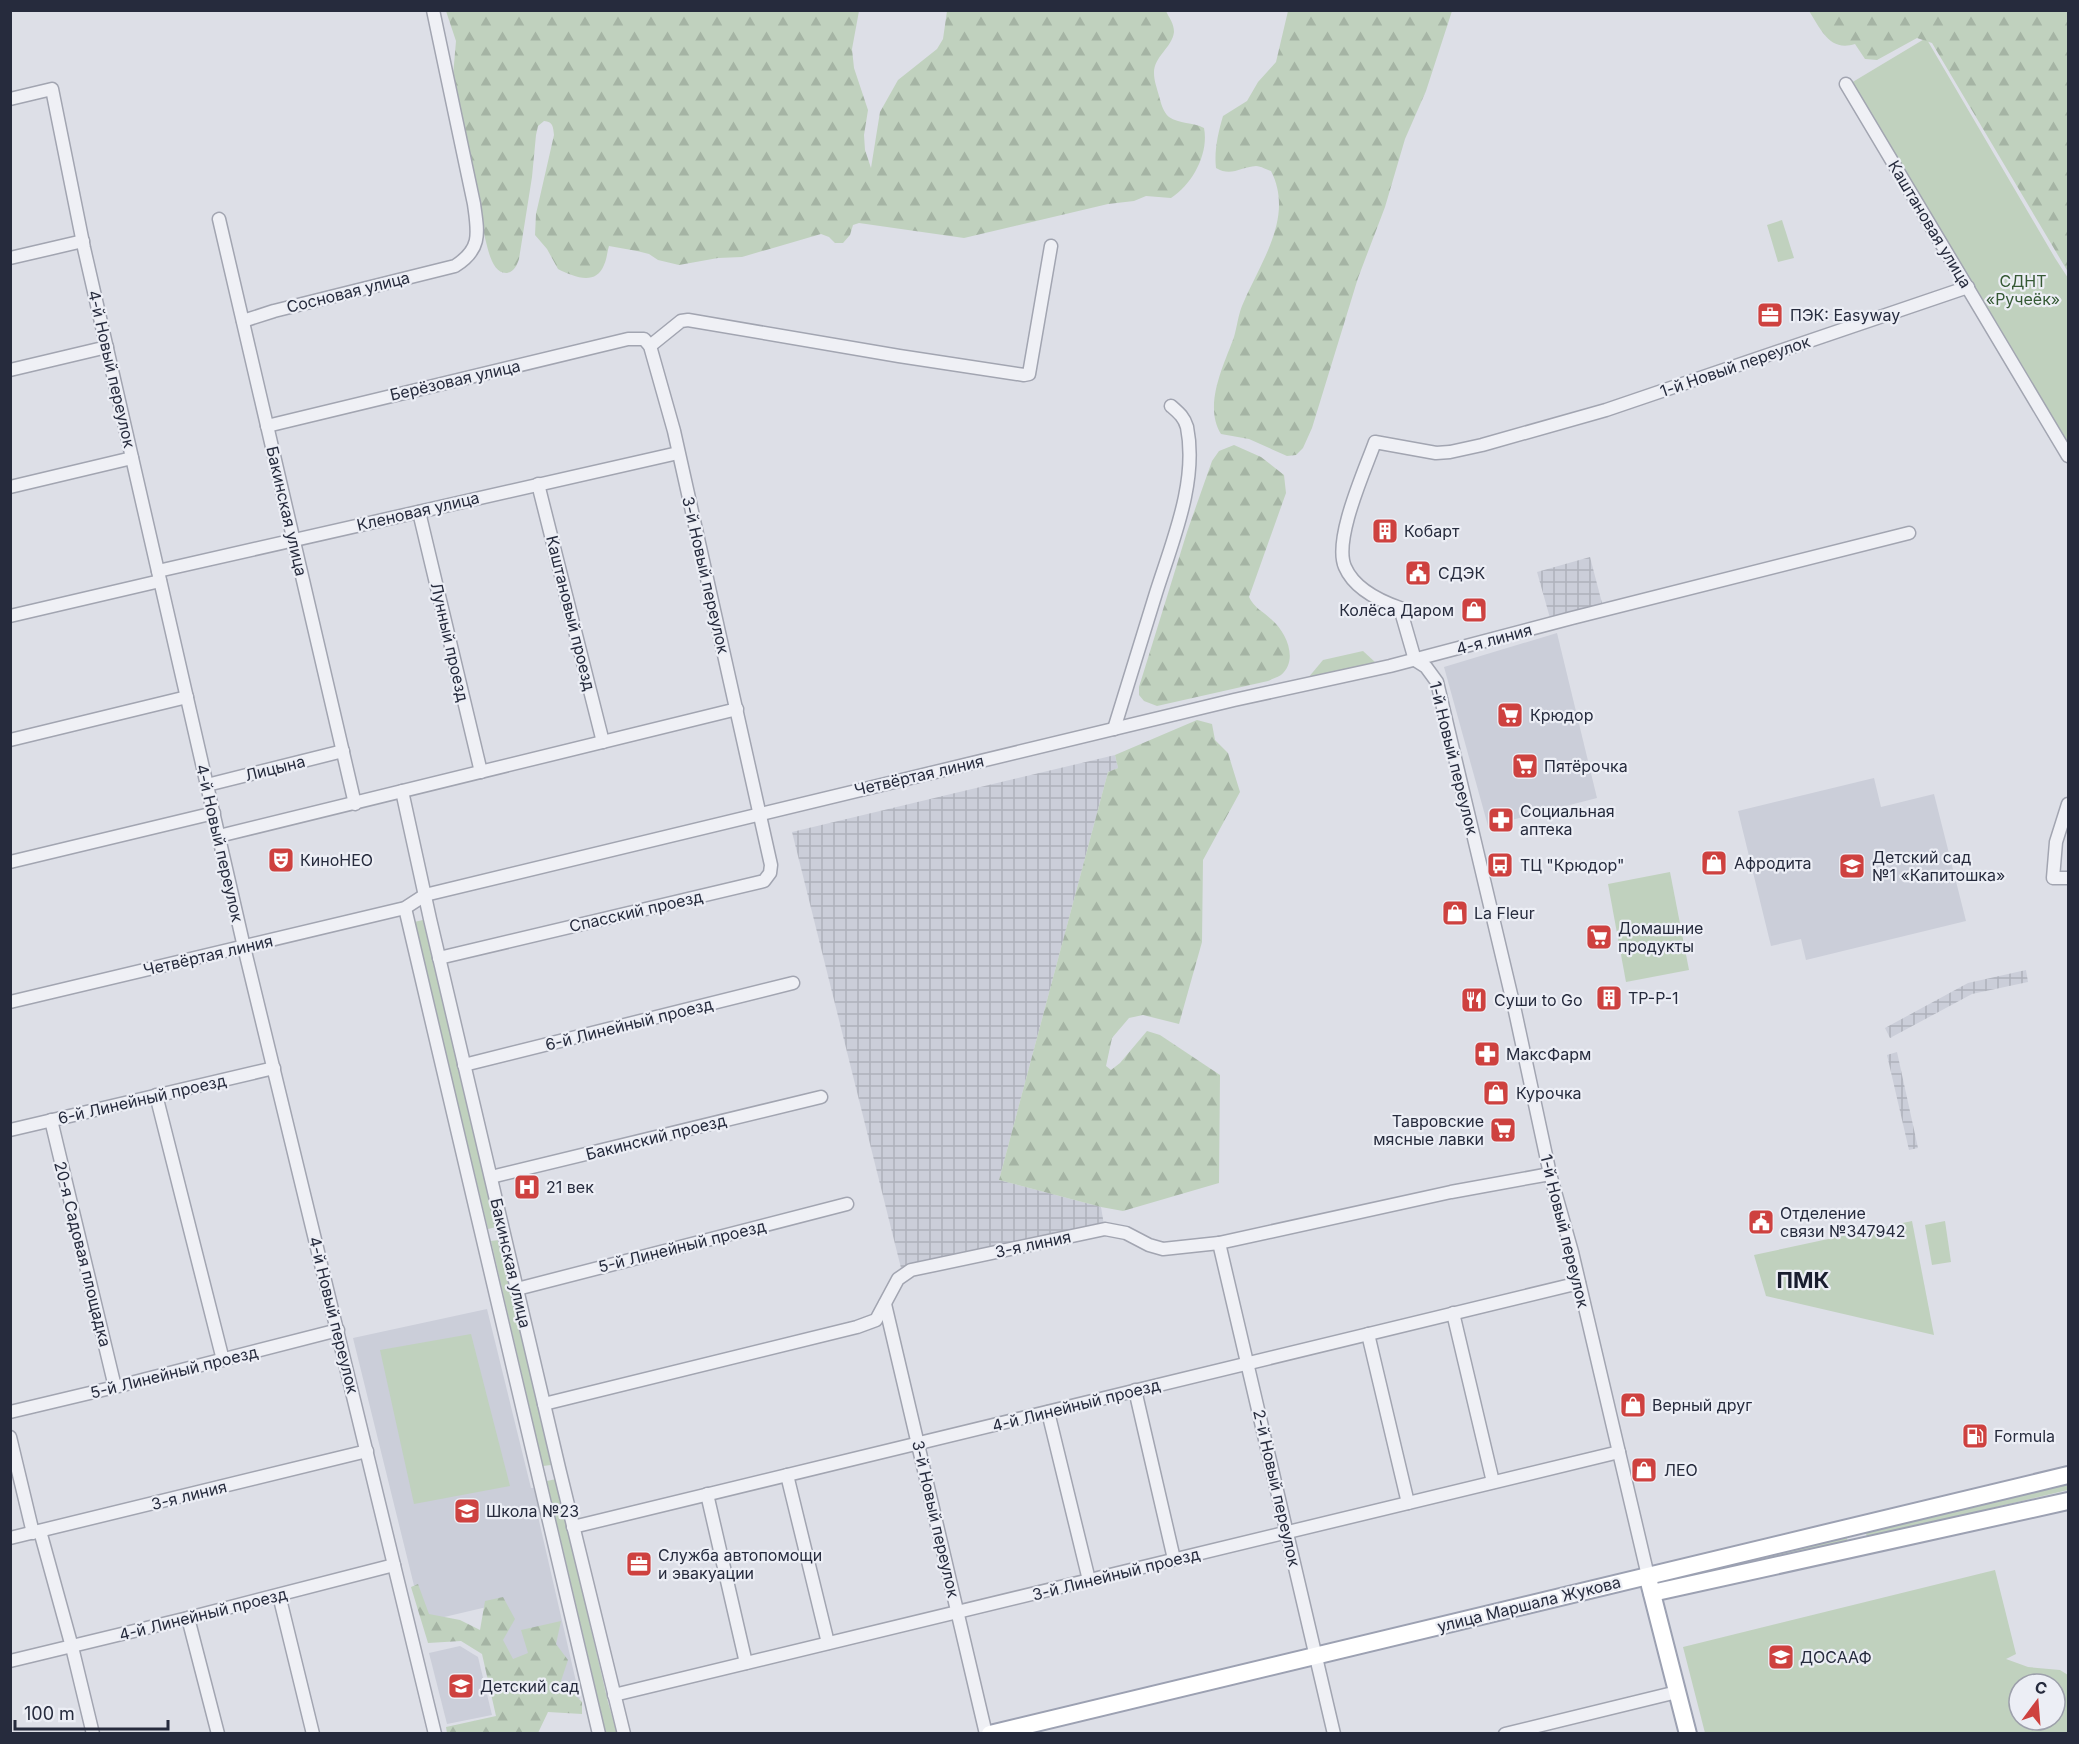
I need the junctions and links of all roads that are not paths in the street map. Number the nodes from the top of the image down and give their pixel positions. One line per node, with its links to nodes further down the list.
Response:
1 (433, 10): 9 (street, Сосновая улица)
2 (1846, 84): 8 (street, Каштановая улица)
3 (10, 99): 5 (street, 4-й Новый переулок)
4 (219, 219): 9 (street, Бакинская улица)
5 (83, 241): 7 (street); 11 (street, 4-й Новый переулок)
6 (1051, 246): 10 (street)
7 (10, 258)
8 (1968, 287): 16 (street, Каштановая улица); 25 (street, 1-й Новый переулок)
9 (243, 321): 14 (street, Бакинская улица)
10 (647, 343): 14 (street, Берёзовая улица); 15 (street, 3-й Новый переулок)
11 (107, 347): 12 (street); 17 (street, 4-й Новый переулок)
12 (10, 370)
13 (1170, 406): 28 (street)
14 (267, 426): 22 (street, Бакинская улица)
15 (678, 453): 18 (street, Кленовая улица); 27 (street, 3-й Новый переулок)
16 (2068, 456)
17 (132, 458): 19 (street); 23 (street, 4-й Новый переулок)
18 (538, 484): 20 (street, Кленовая улица); 30 (street, Каштановый проезд)
19 (10, 487)
20 (419, 512): 22 (street, Кленовая улица); 32 (street, Лунный проезд)
21 (1909, 533): 25 (street, 4-я линия)
22 (294, 539): 23 (street, Кленовая улица); 31 (street, Бакинская улица)
23 (159, 576): 24 (street, Кленовая улица); 26 (street, 4-й Новый переулок)
24 (10, 616)
25 (1415, 660): 28 (street, Четвёртая линия); 54 (street, 1-й Новый переулок)
26 (187, 697): 29 (street); 33 (street, 4-й Новый переулок)
27 (737, 709): 30 (street); 38 (street, 3-й Новый переулок)
28 (1114, 729): 38 (street, Четвёртая линия)
29 (10, 740)
30 (603, 742): 32 (street)
31 (343, 751): 33 (street, Лицына); 35 (street, Бакинская улица)
32 (481, 772): 34 (street)
33 (207, 785): 37 (street, 4-й Новый переулок)
34 (402, 792): 35 (street); 42 (street, Бакинская улица)
35 (355, 804): 39 (street)
36 (2068, 804): 41 (street)
37 (214, 813): 39 (street, 4-й Новый переулок); 40 (street)
38 (758, 814): 42 (street, Четвёртая линия); 45 (street, Спасский проезд)
39 (219, 836): 44 (street, 4-й Новый переулок)
40 (10, 862)
41 (2068, 878)
42 (424, 895): 43 (street); 45 (street, Бакинская улица)
43 (405, 908): 44 (street, Четвёртая линия); 58 (street, Бакинская улица)
44 (244, 947): 47 (street, Четвёртая линия); 49 (street, 4-й Новый переулок)
45 (439, 958): 48 (street, Бакинская улица)
46 (793, 983): 48 (street, 6-й Линейный проезд)
47 (10, 1002)
48 (465, 1065): 55 (street, Бакинская улица)
49 (274, 1068): 50 (street, 6-й Линейный проезд); 64 (street, 4-й Новый переулок)
50 (156, 1095): 52 (street, 6-й Линейный проезд); 66 (street)
51 (821, 1097): 55 (street, Бакинский проезд)
52 (51, 1120): 53 (street, 6-й Линейный проезд); 68 (street, 20-я Садовая площадка)
53 (10, 1130)
54 (1550, 1174): 59 (street, 3-я линия); 60 (street, 1-й Новый переулок)
55 (491, 1177): 57 (street, Бакинская улица)
56 (847, 1204): 61 (street, 5-й Линейный проезд)
57 (504, 1230): 58 (street); 61 (street, Бакинская улица)
58 (483, 1235): 78 (street, Бакинская улица)
59 (1219, 1243): 62 (street, 3-я линия); 67 (street, 2-й Новый переулок)
60 (1579, 1283): 63 (street, 4-й Линейный проезд); 76 (street, 1-й Новый переулок)
61 (517, 1289): 70 (street, Бакинская улица)
62 (885, 1304): 70 (street, 3-я линия); 74 (street, 3-й Новый переулок)
63 (1453, 1313): 65 (street, 4-й Линейный проезд); 81 (street)
64 (338, 1330): 66 (street, 5-й Линейный проезд); 75 (street, 4-й Новый переулок)
65 (1368, 1334): 67 (street, 4-й Линейный проезд); 84 (street)
66 (223, 1360): 68 (street, 5-й Линейный проезд)
67 (1248, 1363): 69 (street, 4-й Линейный проезд); 88 (street, 2-й Новый переулок)
68 (115, 1387): 71 (street, 5-й Линейный проезд)
69 (1135, 1390): 72 (street, 4-й Линейный проезд); 91 (street)
70 (544, 1404): 77 (street, Бакинская улица)
71 (10, 1412)
72 (1048, 1412): 74 (street, 4-й Линейный проезд); 94 (street)
73 (10, 1437): 87 (street)
74 (918, 1443): 79 (street, 4-й Линейный проезд); 97 (street, 3-й Новый переулок)
75 (367, 1451): 87 (street, 3-я линия); 92 (street, 4-й Новый переулок)
76 (1619, 1452): 81 (street, 3-й Линейный проезд); 93 (street, 1-й Новый переулок)
77 (559, 1468): 78 (street); 86 (street, Бакинская улица)
78 (538, 1473): 111 (street, Бакинская улица)
79 (787, 1475): 82 (street, 4-й Линейный проезд); 99 (street)
80 (2068, 1475): 85 (main road, улица Маршала Жукова)
81 (1493, 1482): 84 (street, 3-й Линейный проезд)
82 (707, 1494): 86 (street, 4-й Линейный проезд); 103 (street)
83 (2068, 1500): 90 (main road)
84 (1408, 1503): 88 (street, 3-й Линейный проезд)
85 (1856, 1526): 90 (main road); 93 (main road, улица Маршала Жукова)
86 (573, 1527): 105 (street, Бакинская улица)
87 (36, 1532): 89 (street, 3-я линия); 100 (street)
88 (1287, 1532): 91 (street, 3-й Линейный проезд); 101 (street, 2-й Новый переулок)
89 (10, 1538)
90 (1859, 1547): 95 (main road)
91 (1174, 1559): 94 (street, 3-й Линейный проезд)
92 (394, 1565): 96 (street, 4-й Линейный проезд); 110 (street, 4-й Новый переулок)
93 (1648, 1576): 95 (main road); 101 (main road, улица Маршала Жукова)
94 (1089, 1580): 97 (street, 3-й Линейный проезд)
95 (1652, 1593): 104 (main road)
96 (279, 1595): 98 (street, 4-й Линейный проезд); 109 (street)
97 (958, 1613): 99 (street, 3-й Линейный проезд); 113 (street, 3-й Новый переулок)
98 (188, 1618): 100 (street, 4-й Линейный проезд); 108 (street)
99 (828, 1643): 103 (street, 3-й Линейный проезд)
100 (72, 1647): 102 (street, 4-й Линейный проезд); 107 (street)
101 (1316, 1656): 113 (main road, улица Маршала Жукова); 114 (street, 2-й Новый переулок)
102 (10, 1660)
103 (746, 1663): 105 (street, 3-й Линейный проезд)
104 (1677, 1692): 106 (street); 116 (main road)
105 (614, 1695): 112 (street, Бакинская улица)
106 (1552, 1728): 115 (street)
107 (93, 1734)
108 (218, 1734)
109 (313, 1734)
110 (435, 1734)
111 (599, 1734)
112 (624, 1734)
113 (988, 1734)
114 (1334, 1734)
115 (1505, 1734)
116 (1688, 1734)

